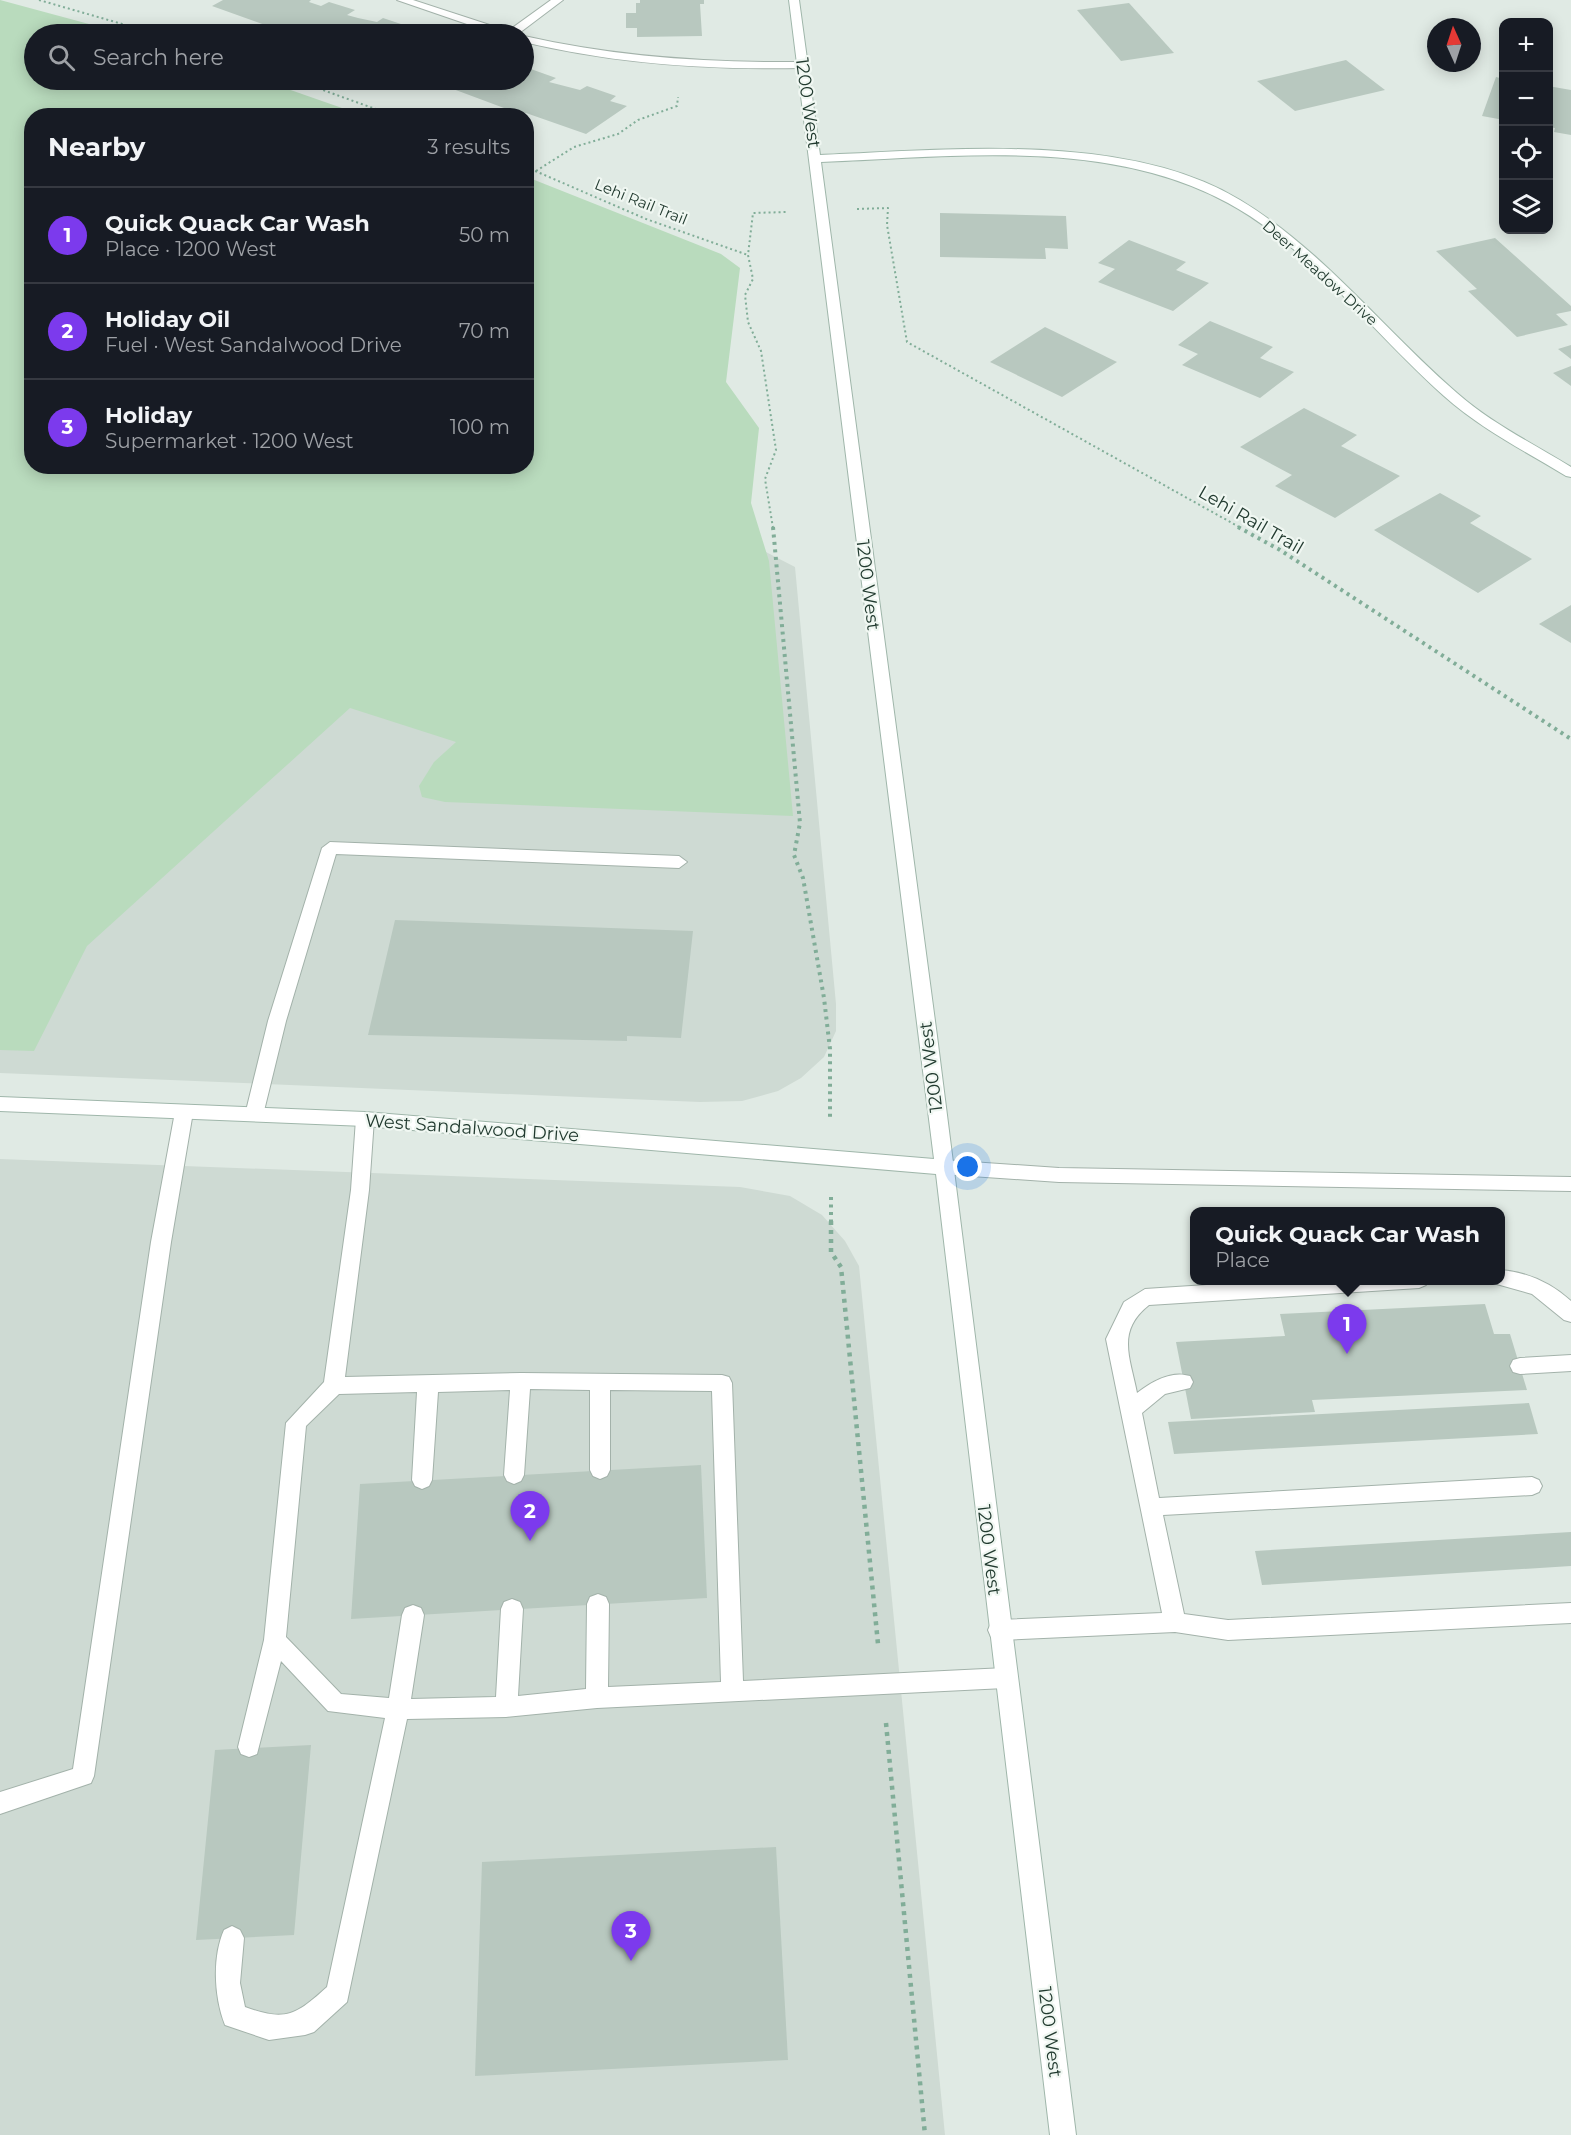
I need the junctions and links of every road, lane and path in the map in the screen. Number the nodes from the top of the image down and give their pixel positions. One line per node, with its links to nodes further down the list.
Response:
1 (39, 0): 5 (path)
2 (402, 0): 6 (main road)
3 (558, 0): 7 (main road)
4 (794, 0): 9 (main road, 1200 West)
5 (122, 24)
6 (475, 24)
7 (525, 24)
8 (534, 42): 9 (main road)
9 (802, 65): 13 (main road, 1200 West)
10 (323, 90): 12 (path)
11 (680, 92): 14 (path)
12 (373, 108)
13 (816, 159): 18 (main road, Deer Meadow Drive); 26 (main road, 1200 West)
14 (536, 171): 17 (path, Lehi Rail Trail)
15 (888, 208): 19 (path, Lehi Rail Trail)
16 (753, 213): 17 (path)
17 (748, 255): 21 (path)
18 (1571, 473)
19 (1571, 739)
20 (679, 862): 24 (main road)
21 (830, 1048)
22 (0, 1104): 23 (main road, West Sandalwood Drive)
23 (184, 1112): 24 (main road, West Sandalwood Drive); 57 (main road)
24 (254, 1115): 25 (main road, West Sandalwood Drive)
25 (364, 1119): 26 (main road, West Sandalwood Drive); 37 (main road)
26 (942, 1167): 27 (main road, West Sandalwood Drive); 49 (main road, 1200 West)
27 (1571, 1184)
28 (1505, 1278): 30 (main road)
29 (1350, 1285): 38 (main road)
30 (1571, 1314)
31 (1571, 1363): 32 (main road)
32 (1520, 1366)
33 (521, 1381): 34 (main road); 36 (main road); 40 (main road)
34 (600, 1382): 39 (main road); 52 (main road)
35 (1183, 1382): 38 (main road)
36 (428, 1385): 37 (main road); 41 (main road)
37 (334, 1386): 50 (main road)
38 (1130, 1411): 43 (main road)
39 (600, 1470)
40 (514, 1475)
41 (422, 1480)
42 (1532, 1486): 43 (main road)
43 (1152, 1508): 48 (main road)
44 (598, 1604): 53 (main road)
45 (512, 1609): 54 (main road)
46 (1571, 1613): 48 (main road)
47 (412, 1615): 55 (main road)
48 (1175, 1622): 49 (main road)
49 (999, 1630): 51 (main road, 1200 West)
50 (275, 1640): 55 (main road); 56 (main road)
51 (1005, 1678): 52 (main road); 59 (main road, 1200 West)
52 (732, 1691): 53 (main road)
53 (597, 1698): 54 (main road)
54 (506, 1707): 55 (main road)
55 (398, 1709): 58 (main road)
56 (249, 1747)
57 (0, 1803)
58 (232, 1938)
59 (1063, 2135)

